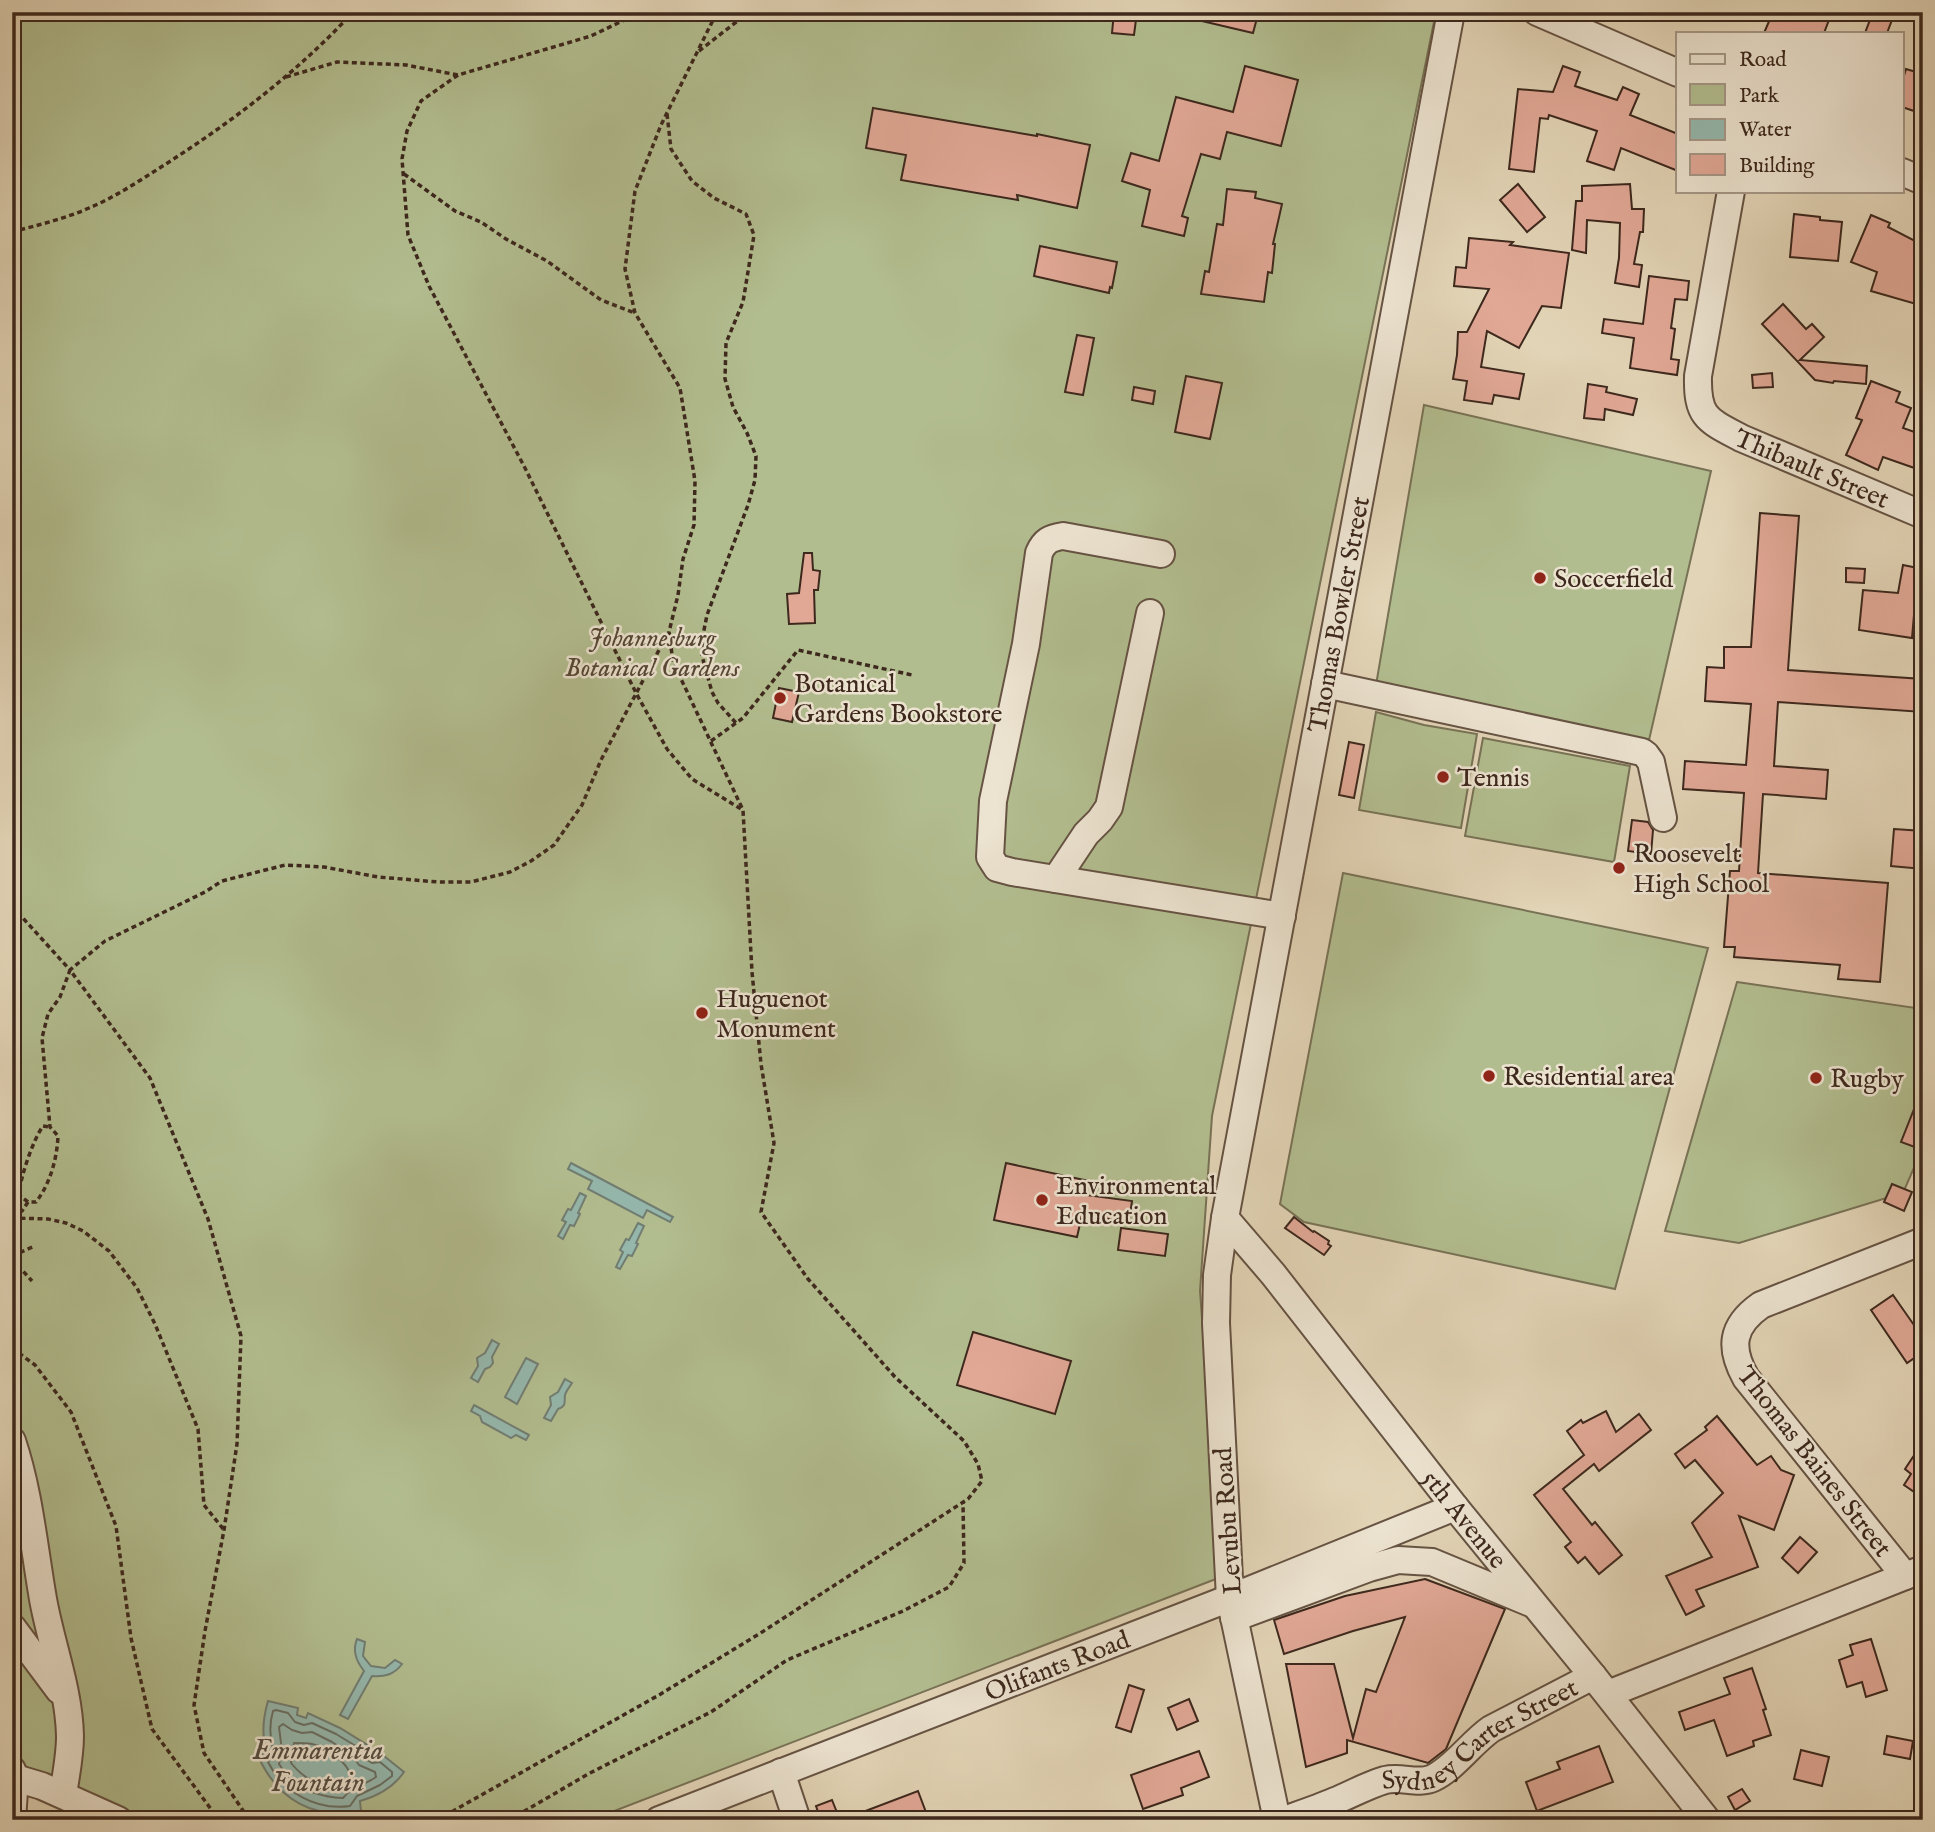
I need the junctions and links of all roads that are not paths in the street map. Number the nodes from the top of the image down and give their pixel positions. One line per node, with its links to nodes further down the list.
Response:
1 (1451, 12): 10 (street, Thomas Bowler Street)
2 (1538, 12): 3 (street)
3 (1676, 72)
4 (1904, 173): 5 (street)
5 (1923, 181)
6 (1731, 192): 7 (street, Thibault Street)
7 (1923, 515)
8 (1161, 554): 12 (street)
9 (1150, 612): 12 (street)
10 (1325, 684): 11 (street); 13 (street, Thomas Bowler Street)
11 (1663, 818)
12 (1056, 879): 13 (street)
13 (1282, 916): 14 (street, Thomas Bowler Street)
14 (1225, 1219): 17 (street, 5th Avenue); 20 (street, Levubu Road)
15 (1923, 1241): 18 (street, Thomas Baines Street)
16 (12, 1441): 23 (street)
17 (1455, 1507): 19 (street, 5th Avenue); 20 (street, Olifants Road)
18 (1914, 1572): 22 (street, Sydney Carter Street)
19 (1535, 1604): 20 (street); 22 (street, 5th Avenue)
20 (1232, 1608): 24 (street, Olifants Road); 31 (street, Levubu Road)
21 (12, 1626): 23 (street)
22 (1601, 1685): 32 (street, Sydney Carter Street); 33 (street, 5th Avenue)
23 (66, 1701): 26 (street)
24 (781, 1772): 29 (street, Olifants Road); 30 (street)
25 (13, 1775): 26 (street); 28 (street)
26 (63, 1794): 27 (street)
27 (102, 1817)
28 (12, 1820)
29 (659, 1820)
30 (797, 1820)
31 (1277, 1820)
32 (1284, 1820)
33 (1707, 1820)

